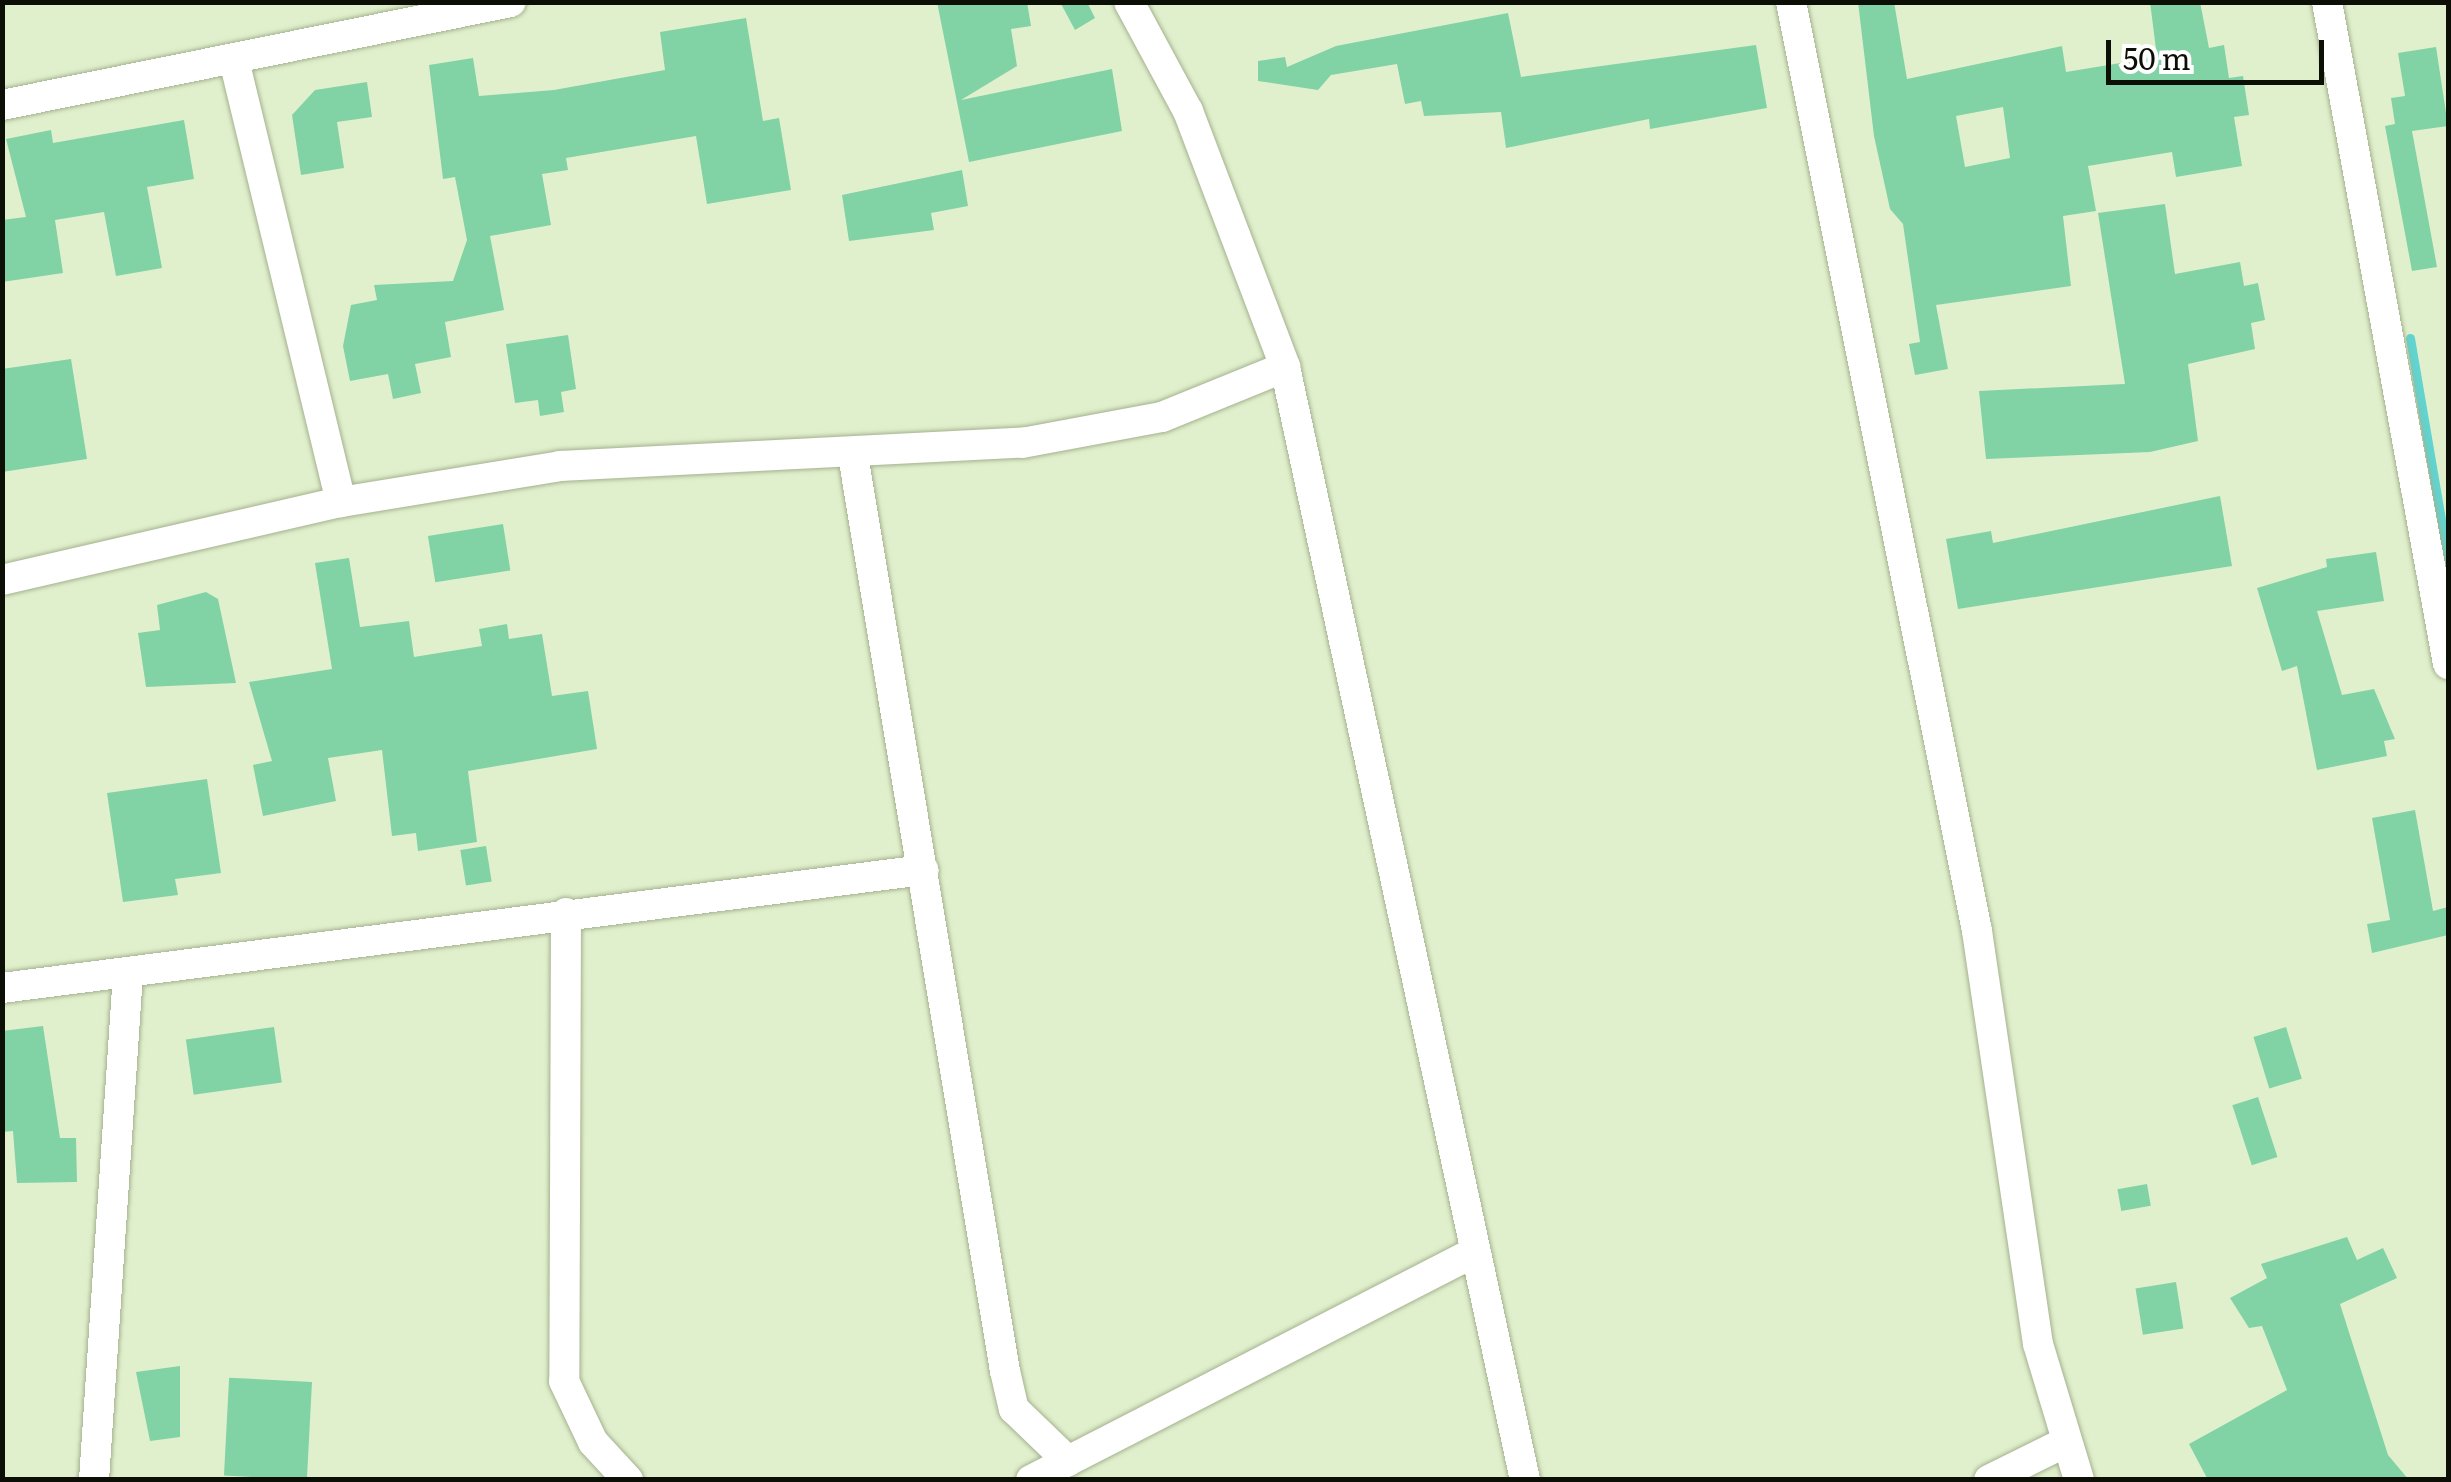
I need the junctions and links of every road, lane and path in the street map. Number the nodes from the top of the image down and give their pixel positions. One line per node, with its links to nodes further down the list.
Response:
1 (511, 2): 5 (street)
2 (1129, 2): 7 (street)
3 (1791, 2): 17 (street)
4 (2327, 2): 11 (street)
5 (234, 60): 6 (street); 9 (street)
6 (2, 104)
7 (1285, 366): 8 (street); 16 (street)
8 (853, 455): 9 (street); 12 (street)
9 (340, 502): 10 (street)
10 (2, 580)
11 (2448, 664)
12 (922, 870): 13 (street); 18 (street)
13 (566, 913): 14 (street); 20 (street)
14 (128, 973): 15 (street); 19 (street)
15 (2, 988)
16 (1473, 1252): 18 (street); 22 (street)
17 (2064, 1443): 23 (street); 24 (street)
18 (1068, 1461): 21 (street)
19 (94, 1480)
20 (628, 1480)
21 (1031, 1480)
22 (1525, 1480)
23 (1989, 1480)
24 (2079, 1480)

